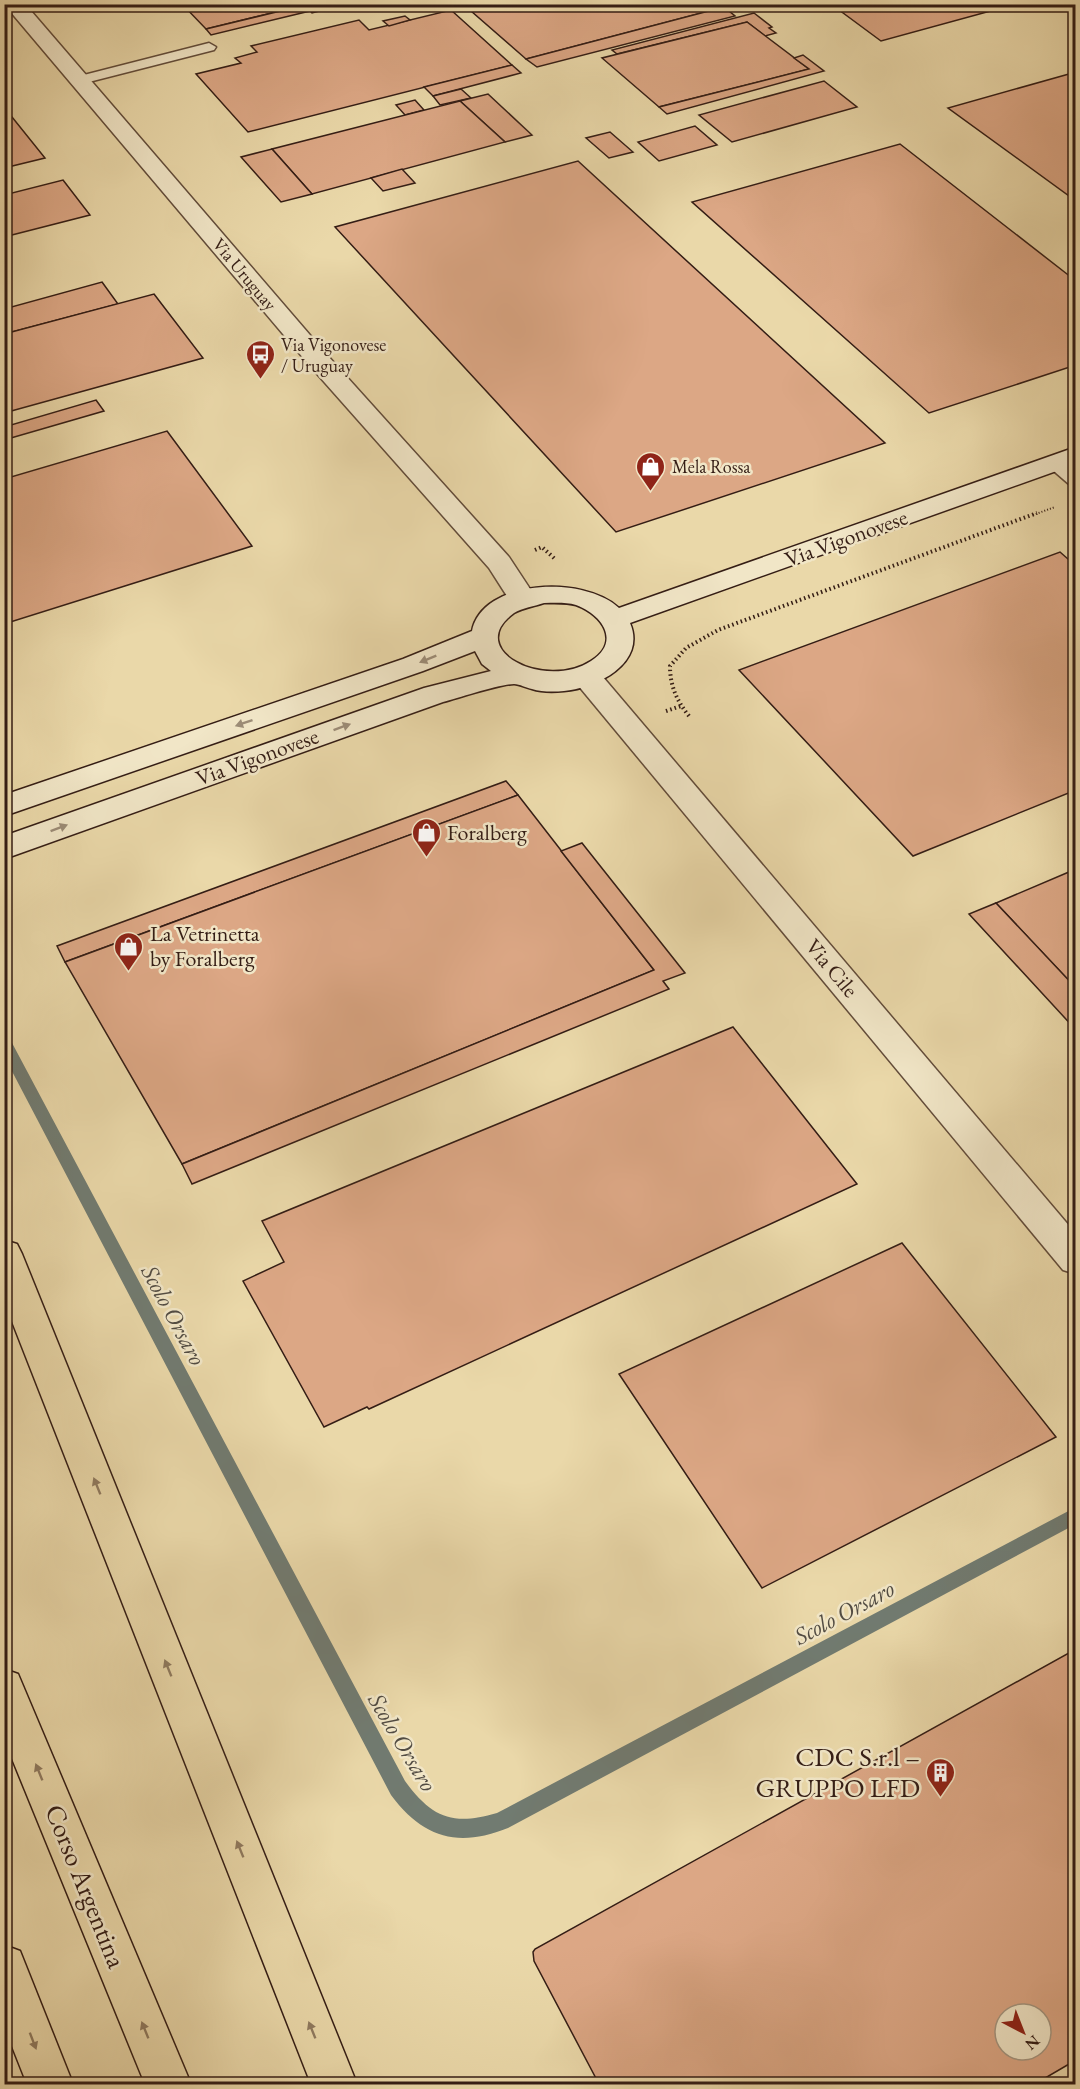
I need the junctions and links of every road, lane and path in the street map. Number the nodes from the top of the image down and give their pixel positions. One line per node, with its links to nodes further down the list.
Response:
1 (14, 4): 3 (street, Via Uruguay)
2 (209, 46): 3 (lane)
3 (81, 80): 7 (street, Via Uruguay)
4 (1065, 459): 5 (lane); 8 (street, Via Vigonovese)
5 (1076, 481)
6 (1061, 505): 12 (path)
7 (522, 598): 8 (street); 9 (street)
8 (615, 619): 11 (street, Via Vigonovese)
9 (483, 637): 10 (street, Via Vigonovese); 13 (street, Via Vigonovese, one-way to 13)
10 (513, 675): 11 (street, Via Vigonovese); 14 (street, Via Vigonovese, one-way to 10)
11 (587, 677): 16 (street, Via Cile)
12 (689, 716)
13 (4, 806)
14 (4, 848)
15 (4, 1254): 21 (highway, one-way to 15)
16 (1076, 1260)
17 (4, 1688): 20 (highway, Corso Argentina, one-way to 17)
18 (4, 1967): 19 (highway, one-way to 19)
19 (50, 2085)
20 (168, 2085)
21 (334, 2085)

